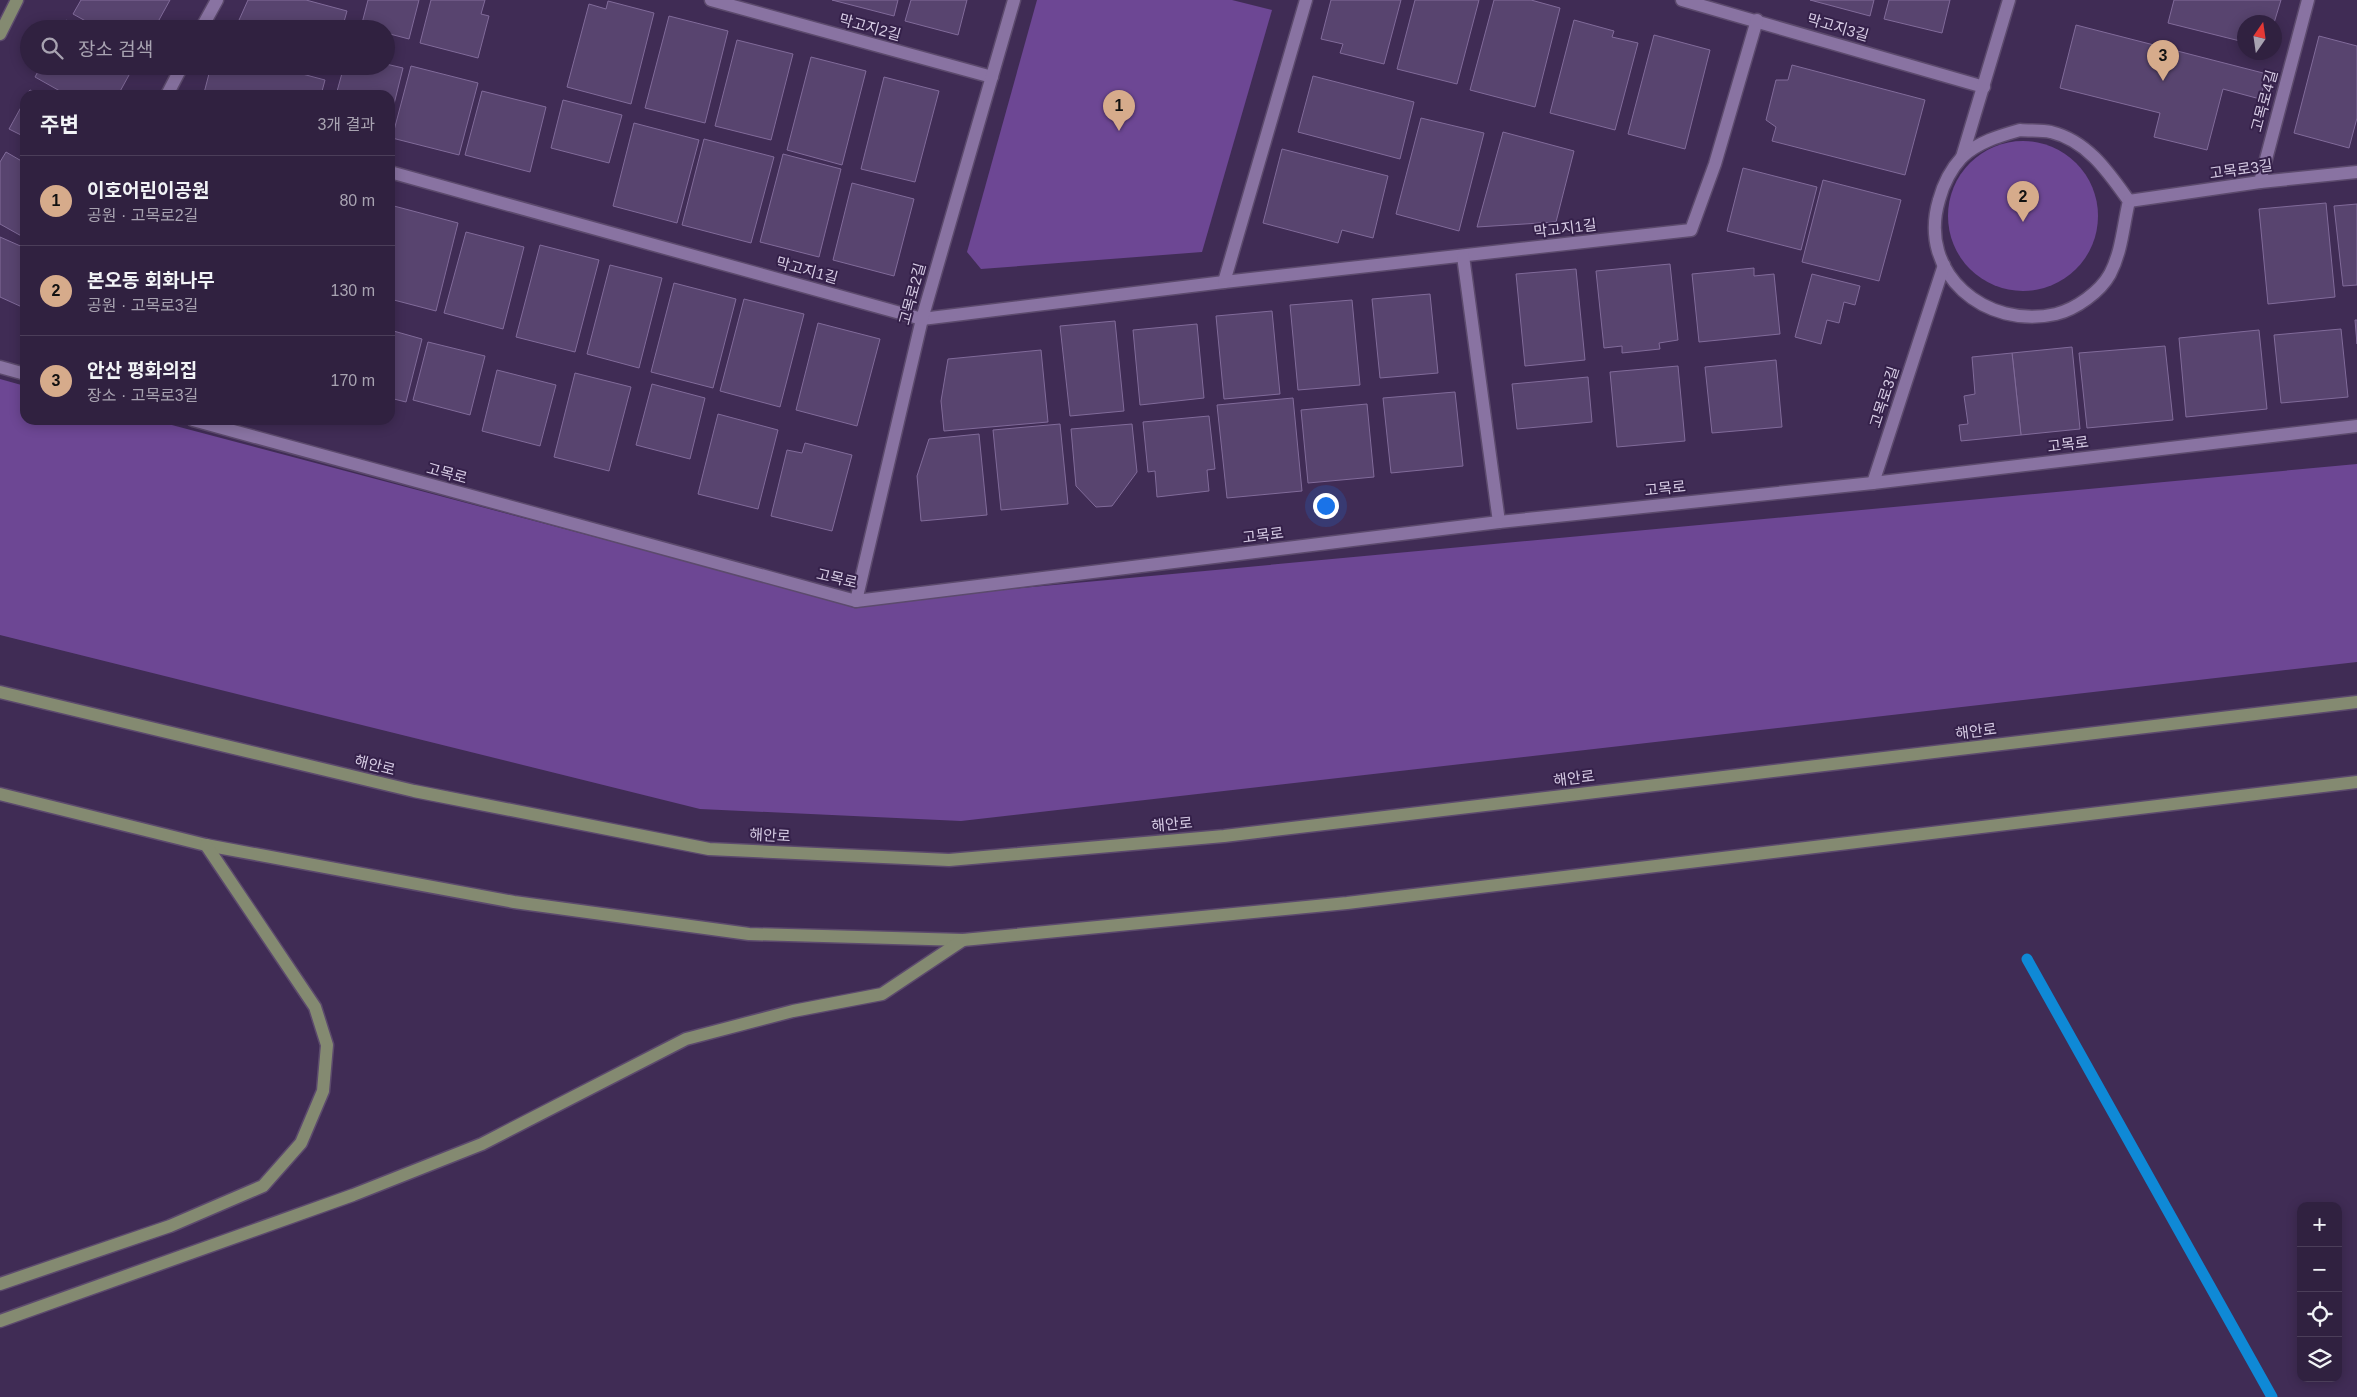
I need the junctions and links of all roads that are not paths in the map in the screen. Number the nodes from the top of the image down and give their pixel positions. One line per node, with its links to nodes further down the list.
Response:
1 (18, 0): 11 (main road)
2 (217, 0): 9 (street)
3 (711, 0): 13 (street, 막고지2길)
4 (1014, 0): 13 (street, 고목로2길)
5 (1306, 0): 23 (street)
6 (1682, 0): 10 (street, 막고지3길)
7 (2008, 0): 14 (street)
8 (2308, 0): 19 (street, 고목로4길)
9 (206, 20)
10 (1757, 20): 14 (street, 막고지3길); 21 (street, 막고지1길)
11 (0, 34)
12 (177, 75): 15 (street)
13 (992, 76): 24 (street, 고목로2길)
14 (1984, 87): 16 (street)
15 (169, 90)
16 (1962, 157): 20 (street); 22 (street)
17 (2357, 172): 19 (street, 고목로3길)
18 (395, 173): 24 (street, 막고지1길)
19 (2260, 182): 20 (street, 고목로3길)
20 (2129, 201): 22 (street)
21 (1463, 256): 23 (street, 막고지1길); 30 (street)
22 (1944, 265): 29 (street, 고목로3길)
23 (1224, 282): 24 (street, 막고지1길)
24 (922, 319): 31 (street, 고목로2길)
25 (0, 367): 26 (street)
26 (20, 372)
27 (210, 425): 31 (street, 고목로)
28 (2357, 426): 29 (street, 고목로)
29 (1873, 483): 30 (street, 고목로)
30 (1499, 522): 31 (street, 고목로)
31 (856, 601)
32 (0, 692): 33 (main road, 해안로)
33 (2357, 702)
34 (2357, 782): 37 (main road)
35 (0, 794): 36 (main road)
36 (206, 845): 37 (main road); 38 (main road)
37 (964, 940): 39 (main road)
38 (0, 1284)
39 (0, 1321)

